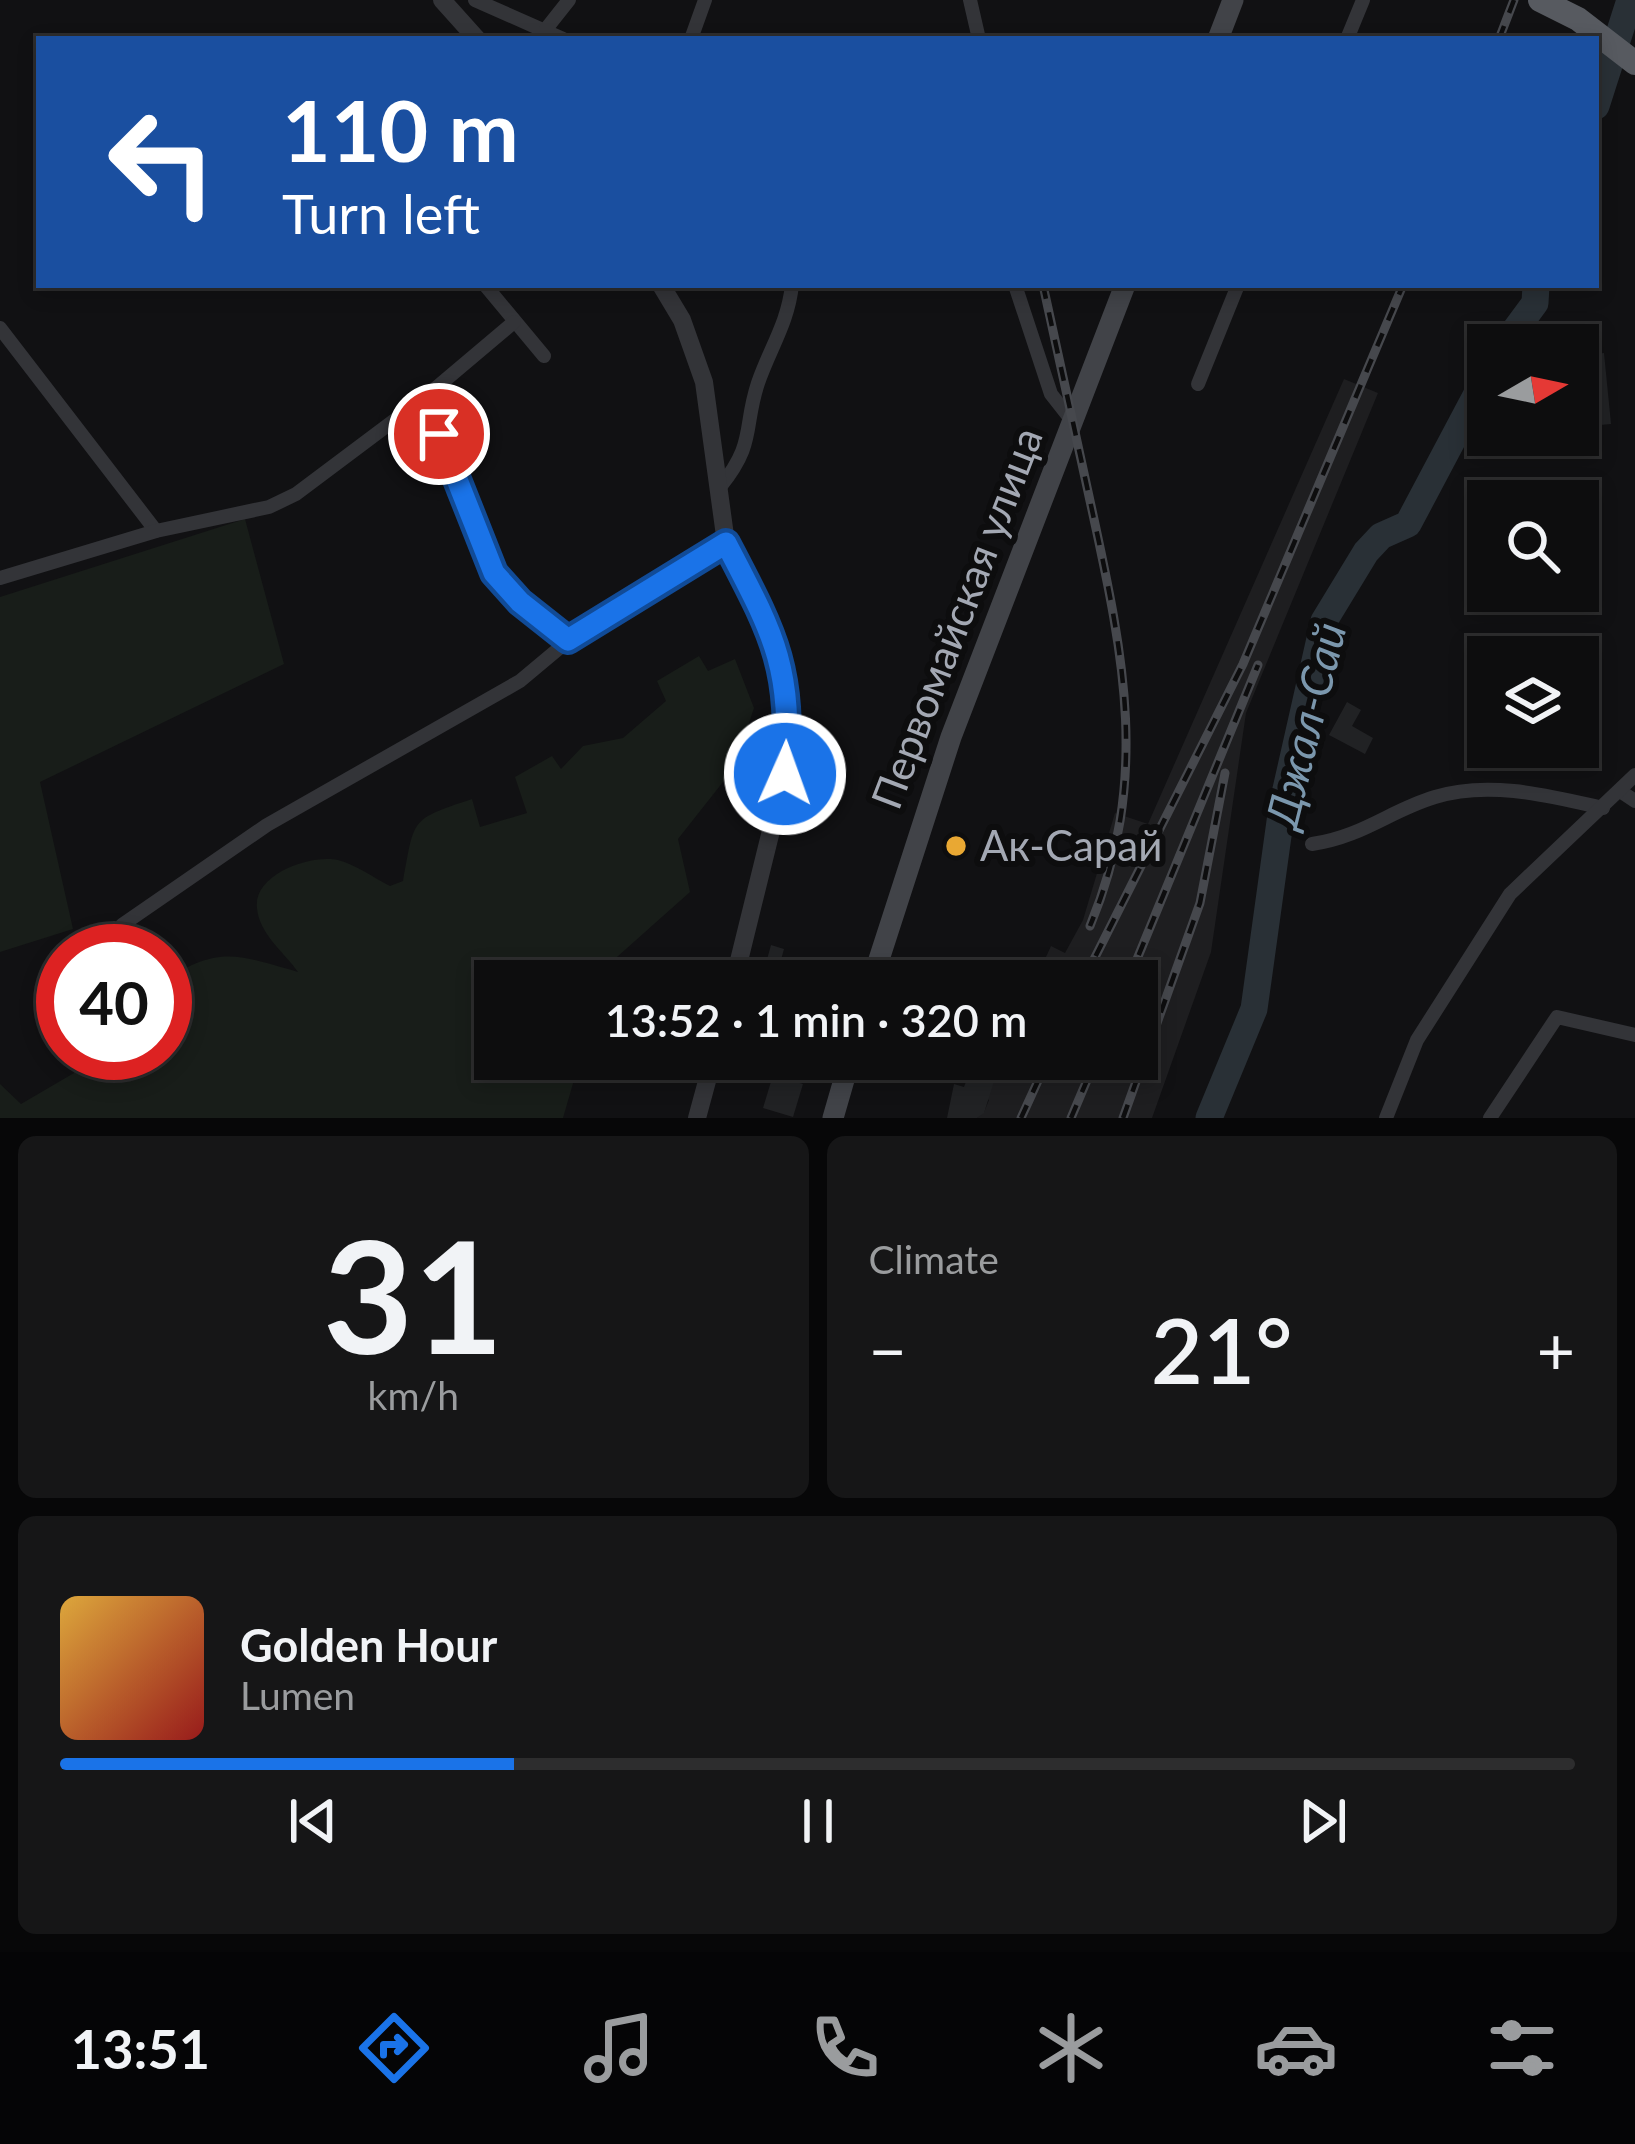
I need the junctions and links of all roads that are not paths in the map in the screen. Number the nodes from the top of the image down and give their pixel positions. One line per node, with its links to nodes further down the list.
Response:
1 (442, 0): 11 (street)
2 (475, 0): 10 (street)
3 (569, 0): 10 (street)
4 (706, 0): 13 (street)
5 (970, 0): 14 (street)
6 (1233, 0): 15 (main road)
7 (1363, 0): 16 (street)
8 (1540, 0): 9 (highway)
9 (1572, 9): 17 (highway)
10 (546, 29): 12 (street)
11 (474, 36)
12 (558, 36)
13 (692, 36)
14 (978, 36)
15 (1219, 36)
16 (1348, 36)
17 (1635, 63)
18 (486, 288): 24 (street)
19 (664, 288): 30 (street)
20 (791, 288): 30 (street)
21 (1016, 288): 29 (street)
22 (1124, 288): 29 (main road, Первомайская улица)
23 (1237, 288): 27 (street)
24 (514, 322): 26 (street); 28 (street)
25 (0, 328): 31 (street)
26 (544, 356)
27 (1198, 383)
28 (424, 398): 31 (street); 34 (street)
29 (1072, 422): 42 (main road, Первомайская улица)
30 (720, 487): 32 (street)
31 (156, 531): 33 (street)
32 (726, 543): 34 (street); 41 (street)
33 (0, 578)
34 (568, 640): 40 (street)
35 (1635, 775): 36 (street)
36 (1620, 791): 37 (street); 38 (street)
37 (1635, 802)
38 (1604, 808): 39 (street); 48 (street)
39 (1312, 844)
40 (123, 924)
41 (739, 960)
42 (879, 960)
43 (1635, 1035): 49 (street)
44 (707, 1080): 46 (street)
45 (844, 1080): 47 (main road)
46 (697, 1118)
47 (832, 1118)
48 (1386, 1118)
49 (1490, 1118)

